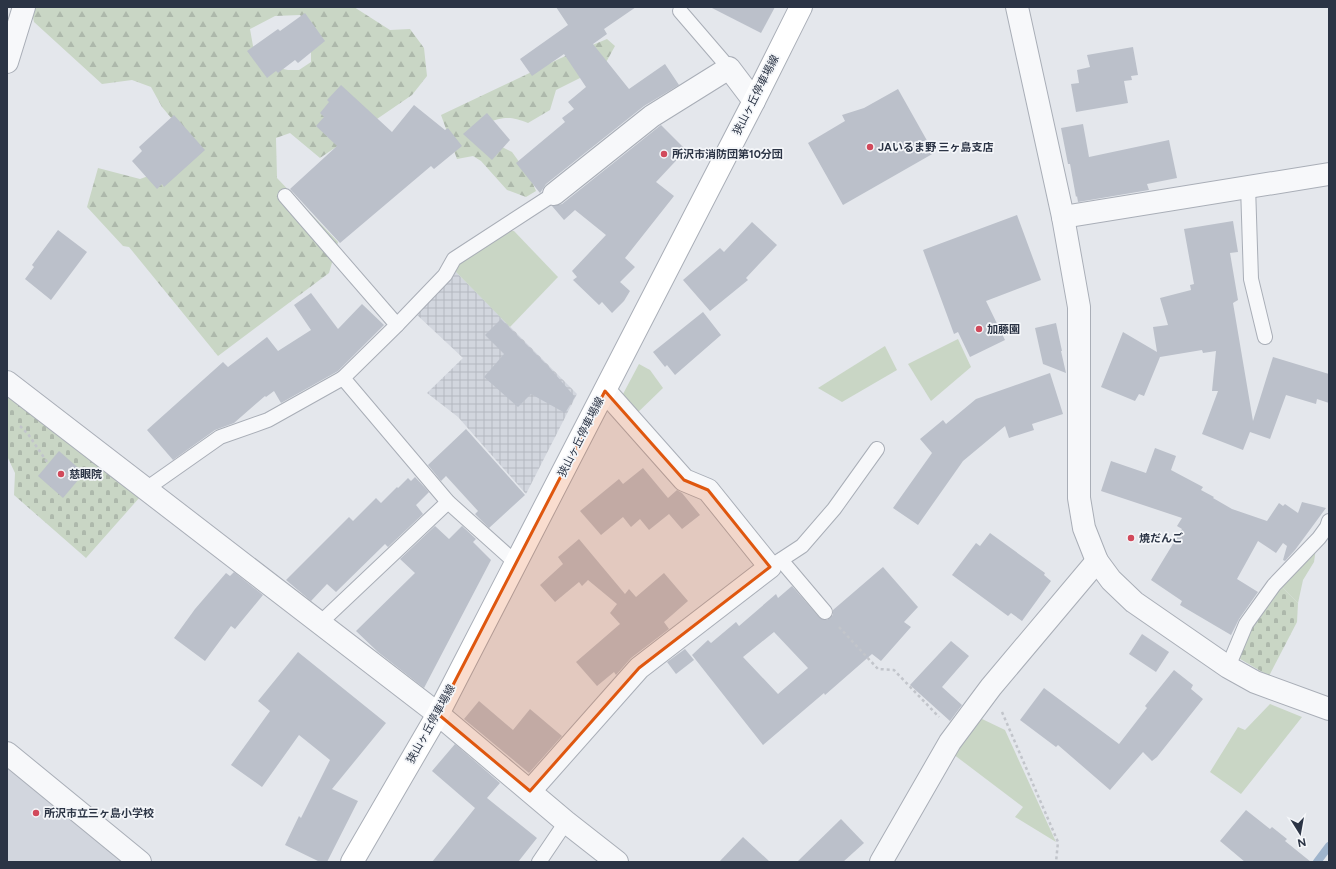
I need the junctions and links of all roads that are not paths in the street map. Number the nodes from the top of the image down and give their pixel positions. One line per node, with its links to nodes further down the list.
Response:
1 (24, 7): 5 (street)
2 (801, 7): 7 (main road, 狭山ヶ丘停車場線)
3 (1018, 7): 12 (street)
4 (680, 11): 6 (lane)
5 (7, 62)
6 (729, 68): 7 (street); 10 (street)
7 (754, 102): 17 (main road, 狭山ヶ丘停車場線)
8 (1329, 174): 9 (street)
9 (1248, 186): 12 (street); 14 (lane)
10 (554, 194): 13 (lane)
11 (285, 196): 13 (lane)
12 (1063, 217): 22 (street)
13 (397, 325): 15 (lane)
14 (1266, 337)
15 (343, 378): 19 (lane); 20 (lane)
16 (7, 382): 19 (street)
17 (605, 391): 23 (main road, 狭山ヶ丘停車場線); 24 (street)
18 (877, 449): 24 (lane)
19 (146, 489): 26 (street)
20 (448, 502): 23 (lane); 26 (lane)
21 (1329, 521): 27 (lane)
22 (1097, 561): 27 (street); 37 (street)
23 (516, 563): 29 (main road, 狭山ヶ丘停車場線)
24 (776, 564): 25 (lane); 31 (street)
25 (825, 612)
26 (320, 623): 29 (street)
27 (1228, 667): 28 (street)
28 (1329, 709)
29 (438, 714): 31 (street); 34 (main road, 狭山ヶ丘停車場線)
30 (7, 753): 33 (street)
31 (530, 791): 32 (street)
32 (566, 822): 35 (lane); 36 (street)
33 (140, 862)
34 (352, 862)
35 (539, 862)
36 (617, 862)
37 (881, 862)

